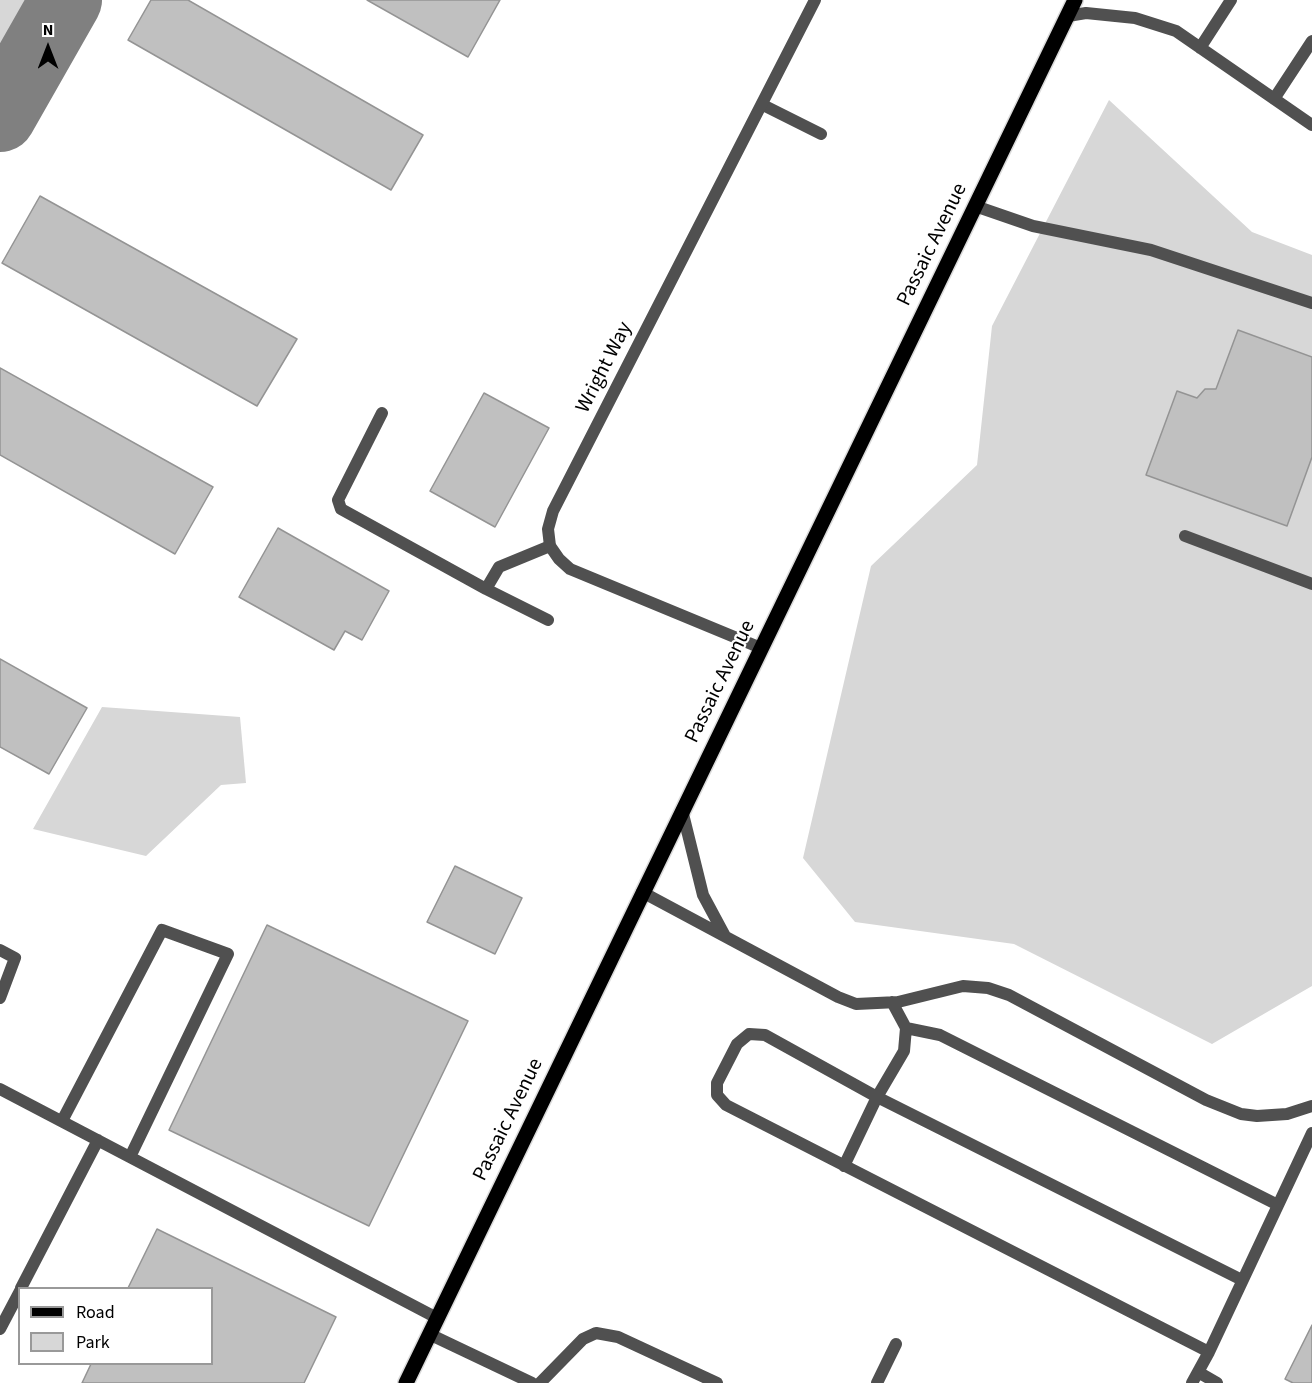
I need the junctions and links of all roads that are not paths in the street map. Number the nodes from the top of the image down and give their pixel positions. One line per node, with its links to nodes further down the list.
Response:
1 (815, 0): 8 (street, Wright Way)
2 (1075, 0): 4 (main road, Passaic Avenue)
3 (1231, 0): 6 (street)
4 (1068, 16): 6 (street); 11 (main road, Passaic Avenue)
5 (1312, 41): 7 (street)
6 (1200, 48): 7 (street)
7 (1274, 99): 9 (street)
8 (763, 105): 10 (street); 15 (street, Wright Way)
9 (1312, 125)
10 (821, 134)
11 (975, 206): 12 (street); 19 (main road, Passaic Avenue)
12 (1312, 303)
13 (382, 413): 17 (street)
14 (1185, 536): 16 (street)
15 (550, 546): 17 (street); 19 (street)
16 (1312, 584)
17 (486, 589): 18 (street)
18 (548, 620)
19 (761, 648): 20 (main road, Passaic Avenue)
20 (682, 810): 21 (main road, Passaic Avenue); 22 (street)
21 (642, 892): 22 (street); 40 (main road, Passaic Avenue)
22 (726, 937): 25 (street)
23 (0, 950): 24 (street)
24 (0, 998)
25 (892, 1002): 26 (street); 29 (street)
26 (906, 1028): 28 (street); 36 (street)
27 (0, 1089): 30 (street)
28 (877, 1097): 35 (street); 35 (street); 37 (street)
29 (1312, 1106)
30 (62, 1121): 32 (street); 34 (street)
31 (1312, 1133): 33 (street)
32 (98, 1140): 34 (street); 38 (street)
33 (1309, 1148): 36 (street)
34 (130, 1157): 40 (street)
35 (844, 1166): 44 (street)
36 (1278, 1205): 37 (street)
37 (1242, 1280): 44 (street)
38 (22, 1287)
39 (18, 1294): 41 (street)
40 (437, 1318): 42 (main road, Passaic Avenue)
41 (0, 1329)
42 (429, 1334): 46 (main road, Passaic Avenue); 47 (street)
43 (896, 1344): 50 (street)
44 (1209, 1352): 45 (street)
45 (1195, 1377): 51 (street)
46 (406, 1383)
47 (532, 1383)
48 (540, 1383): 49 (street)
49 (717, 1383)
50 (877, 1383)
51 (1217, 1383)

